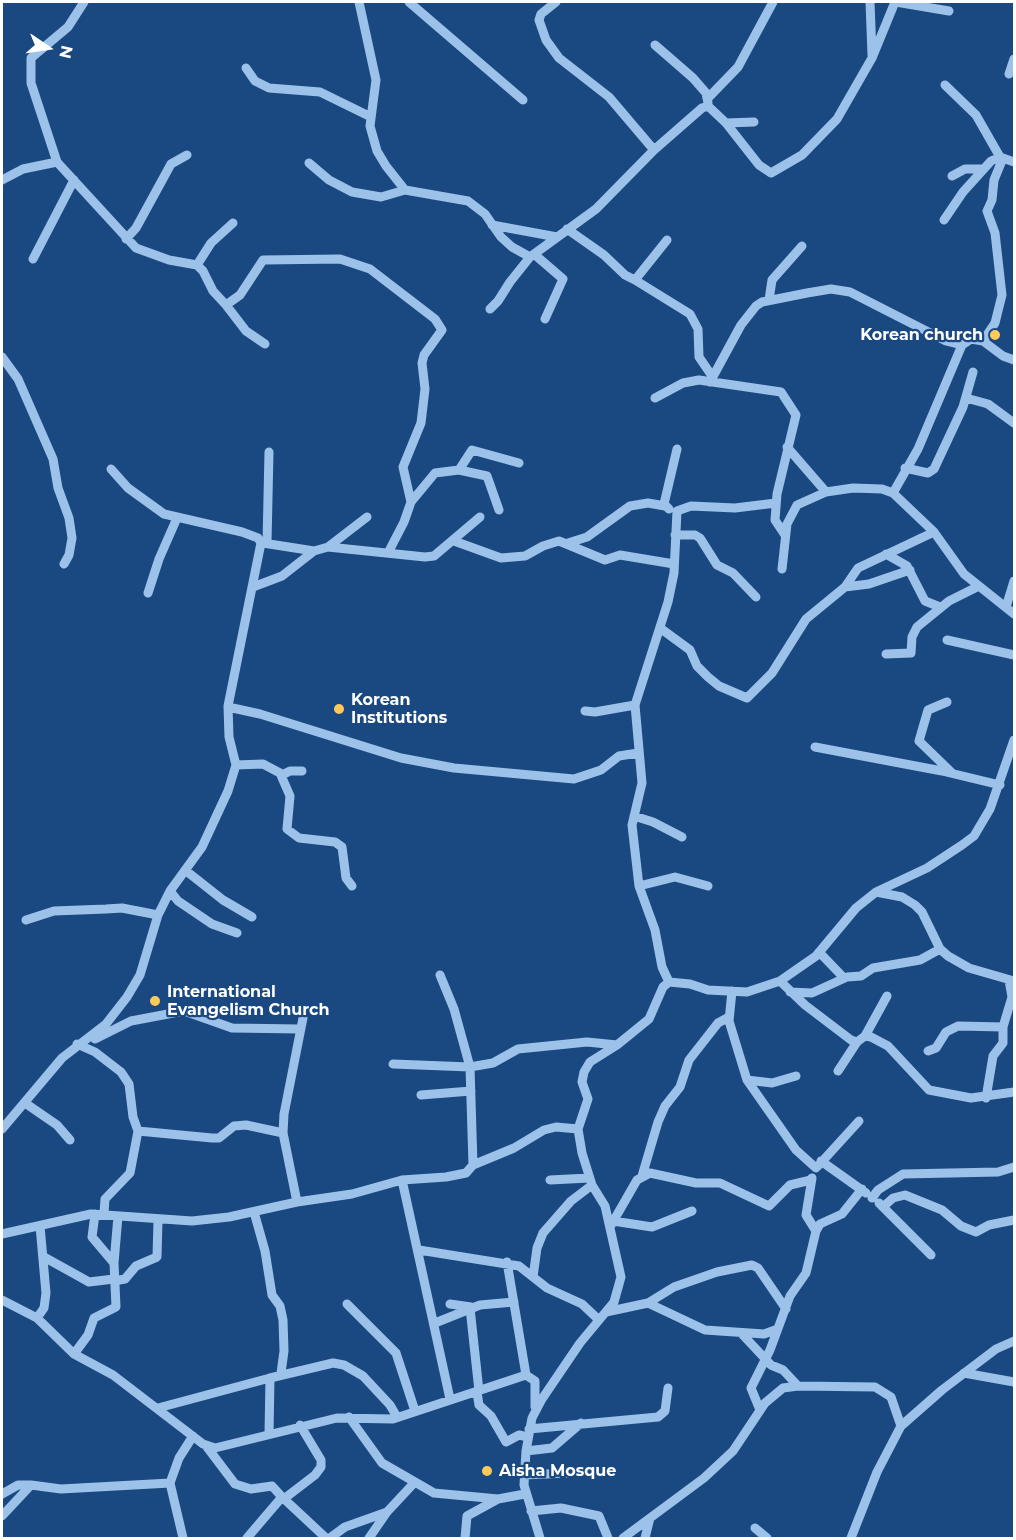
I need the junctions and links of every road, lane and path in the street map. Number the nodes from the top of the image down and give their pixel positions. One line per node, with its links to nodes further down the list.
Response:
1 (84, 2): 23 (street)
2 (359, 2): 17 (street)
3 (409, 2): 15 (street)
4 (556, 2): 20 (street)
5 (773, 2): 16 (street)
6 (870, 2): 10 (street)
7 (895, 2): 8 (street); 10 (street)
8 (949, 11)
9 (655, 45): 16 (street)
10 (872, 58): 19 (street)
11 (1014, 59): 13 (street)
12 (246, 69): 17 (street)
13 (1009, 74)
14 (945, 85): 22 (street)
15 (523, 99)
16 (708, 102): 19 (street); 20 (street)
17 (369, 116): 30 (street)
18 (754, 122): 19 (street)
19 (726, 123)
20 (654, 150): 34 (street)
21 (187, 155): 36 (street)
22 (1002, 158): 24 (street); 26 (street); 47 (street)
23 (57, 162): 28 (street); 29 (street)
24 (1014, 162)
25 (309, 163): 30 (street)
26 (983, 169): 27 (street); 31 (street)
27 (952, 176)
28 (2, 180)
29 (74, 180): 36 (street); 40 (street)
30 (405, 190): 33 (street)
31 (944, 220)
32 (233, 223): 41 (street)
33 (492, 225): 35 (street); 39 (street)
34 (567, 229): 35 (street); 42 (street)
35 (557, 237): 39 (street)
36 (126, 239): 41 (street)
37 (667, 240): 42 (street)
38 (802, 246): 43 (street)
39 (532, 255): 45 (street); 46 (street)
40 (33, 259)
41 (197, 265): 44 (street)
42 (634, 280): 53 (street)
43 (769, 300): 49 (street); 53 (street)
44 (226, 305): 48 (street); 66 (street)
45 (490, 309)
46 (545, 320)
47 (983, 341): 49 (street); 51 (street)
48 (265, 344)
49 (962, 345): 61 (street)
50 (2, 357): 84 (street)
51 (1014, 360)
52 (973, 372): 55 (street)
53 (711, 379): 54 (street); 57 (street)
54 (655, 398)
55 (966, 398): 56 (street); 61 (street)
56 (1014, 423)
57 (787, 447): 64 (street); 67 (street)
58 (677, 449): 68 (street)
59 (269, 452): 78 (street)
60 (519, 463): 63 (street)
61 (905, 468): 65 (street)
62 (111, 469): 73 (street)
63 (459, 470): 66 (street); 69 (street)
64 (826, 492): 65 (street); 75 (street)
65 (893, 493): 74 (street)
66 (411, 502): 82 (street)
67 (776, 503): 70 (street); 75 (street)
68 (664, 506): 70 (street); 79 (street)
69 (499, 510)
70 (677, 511): 76 (street)
71 (367, 517): 80 (street)
72 (480, 517): 77 (street)
73 (177, 518): 78 (street); 92 (street)
74 (934, 532): 83 (street); 91 (street)
75 (785, 534): 86 (street)
76 (675, 535): 85 (street); 93 (street)
77 (454, 541): 79 (street); 82 (street)
78 (264, 543): 81 (street); 89 (street)
79 (568, 543): 85 (street)
80 (328, 547): 81 (street); 82 (street)
81 (314, 551): 89 (street)
82 (389, 551)
83 (886, 554): 87 (street); 90 (street)
84 (64, 564)
85 (674, 564): 97 (street)
86 (782, 569)
87 (910, 570): 90 (street); 95 (street)
88 (1014, 581): 94 (street)
89 (253, 587): 103 (street)
90 (845, 587): 97 (street)
91 (977, 587): 94 (street); 95 (street)
92 (148, 593)
93 (756, 597)
94 (1006, 607): 96 (street)
95 (940, 608): 99 (street)
96 (1014, 614)
97 (660, 628): 102 (street)
98 (947, 640): 100 (street)
99 (885, 654)
100 (1014, 655)
101 (947, 702): 110 (street)
102 (635, 705): 104 (street); 107 (street)
103 (228, 707): 107 (street); 108 (street)
104 (585, 711)
105 (1014, 740): 112 (street)
106 (815, 747): 110 (street)
107 (638, 753): 113 (street)
108 (236, 765): 111 (street); 115 (street)
109 (302, 771): 111 (street)
110 (952, 773): 112 (street)
111 (282, 775): 116 (street)
112 (1000, 785): 120 (street)
113 (634, 816): 114 (street); 117 (street)
114 (682, 837)
115 (185, 870): 119 (street); 122 (street)
116 (352, 886)
117 (639, 886): 118 (street); 131 (street)
118 (708, 886)
119 (170, 891): 121 (street); 124 (street)
120 (876, 892): 125 (street); 126 (street)
121 (158, 915): 123 (street); 140 (street)
122 (252, 917)
123 (26, 920)
124 (237, 933)
125 (940, 949): 128 (street); 130 (street)
126 (819, 952): 128 (street); 129 (street)
127 (440, 975): 144 (street)
128 (844, 978): 133 (street)
129 (780, 981): 132 (street); 133 (street)
130 (1012, 981): 137 (street)
131 (669, 982): 132 (street); 141 (street)
132 (732, 991): 135 (street)
133 (789, 992): 139 (street)
134 (887, 996): 139 (street)
135 (729, 1017): 147 (street); 162 (street)
136 (303, 1018): 138 (street)
137 (1003, 1027): 142 (street); 151 (street)
138 (299, 1029): 140 (street); 157 (street)
139 (861, 1039): 145 (street); 151 (street)
140 (80, 1045): 152 (street); 156 (street)
141 (616, 1045): 144 (street); 155 (street)
142 (928, 1051)
143 (393, 1064): 144 (street)
144 (470, 1067): 148 (street)
145 (838, 1071)
146 (796, 1076): 147 (street)
147 (747, 1080): 159 (street)
148 (471, 1091): 150 (street); 160 (street)
149 (1014, 1092): 151 (street)
150 (422, 1095)
151 (986, 1098)
152 (25, 1103): 154 (street); 158 (street)
153 (859, 1121): 159 (street)
154 (2, 1129)
155 (578, 1129): 160 (street); 166 (street)
156 (138, 1131): 157 (street); 173 (street)
157 (283, 1133): 169 (street)
158 (69, 1140)
159 (819, 1164): 165 (street); 167 (street)
160 (473, 1166): 164 (street)
161 (1014, 1167): 168 (street)
162 (642, 1176): 165 (street); 177 (street)
163 (550, 1179): 166 (street)
164 (402, 1180): 169 (street); 181 (street)
165 (811, 1180): 179 (street)
166 (591, 1181): 177 (street); 186 (street)
167 (862, 1189): 168 (street); 179 (street)
168 (872, 1198): 170 (street)
169 (297, 1202): 172 (street)
170 (883, 1207): 176 (street); 182 (street)
171 (692, 1211): 177 (street)
172 (254, 1212): 175 (street); 205 (street)
173 (100, 1214): 174 (street); 178 (street); 185 (street)
174 (118, 1216): 175 (street); 185 (street)
175 (158, 1220): 187 (street)
176 (1014, 1220)
177 (611, 1224): 195 (street)
178 (40, 1226): 180 (street); 183 (street)
179 (816, 1231): 194 (street)
180 (2, 1234)
181 (419, 1250): 184 (street); 198 (street)
182 (931, 1255)
183 (44, 1257): 187 (street); 196 (street)
184 (507, 1262): 186 (street); 189 (street)
185 (114, 1263): 187 (street)
186 (533, 1277): 197 (street)
187 (114, 1280): 202 (street)
188 (2, 1300): 196 (street)
189 (514, 1302): 193 (street); 206 (street)
190 (648, 1303): 194 (street); 195 (street); 200 (street)
191 (347, 1304): 216 (street)
192 (450, 1304): 193 (street)
193 (472, 1308): 198 (street); 211 (street)
194 (786, 1309): 199 (street)
195 (606, 1312): 197 (street)
196 (37, 1318): 202 (street)
197 (599, 1320): 214 (street)
198 (435, 1323): 212 (street)
199 (775, 1330): 200 (street); 203 (street)
200 (742, 1334): 203 (street)
201 (1014, 1341): 204 (street)
202 (74, 1353): 213 (street)
203 (765, 1359): 209 (street); 215 (street)
204 (964, 1373): 208 (street); 221 (street)
205 (281, 1374): 207 (street); 218 (street)
206 (526, 1375): 211 (street); 214 (street)
207 (270, 1378): 213 (street); 223 (street)
208 (1014, 1382)
209 (798, 1386): 215 (street); 221 (street)
210 (668, 1388): 219 (street)
211 (478, 1391): 212 (street); 222 (street)
212 (450, 1399): 216 (street)
213 (158, 1408): 224 (street)
214 (536, 1409): 222 (street)
215 (760, 1410): 239 (street)
216 (415, 1411): 218 (street)
217 (349, 1417): 218 (street); 220 (street); 230 (street)
218 (397, 1417)
219 (581, 1423): 222 (street); 226 (street)
220 (300, 1425): 223 (street); 234 (street)
221 (901, 1426): 251 (street)
222 (529, 1433): 226 (street)
223 (269, 1434): 225 (street)
224 (193, 1436): 225 (street); 229 (street)
225 (207, 1447): 234 (street)
226 (526, 1451): 228 (street)
227 (568, 1473): 228 (street)
228 (524, 1475): 233 (street)
229 (170, 1483): 231 (street); 241 (street)
230 (414, 1483): 235 (street); 237 (street)
231 (31, 1485): 232 (street); 238 (street)
232 (2, 1494)
233 (525, 1494): 235 (street); 236 (street)
234 (284, 1497): 242 (street); 243 (street)
235 (498, 1498): 245 (street)
236 (531, 1511): 246 (street); 247 (street)
237 (387, 1512): 243 (street); 244 (street)
238 (2, 1516)
239 (650, 1518): 248 (street); 249 (street)
240 (755, 1528): 250 (street)
241 (183, 1539)
242 (247, 1539)
243 (328, 1539)
244 (369, 1539)
245 (465, 1539)
246 (540, 1539)
247 (608, 1539)
248 (623, 1539)
249 (645, 1539)
250 (767, 1539)
251 (851, 1539)

